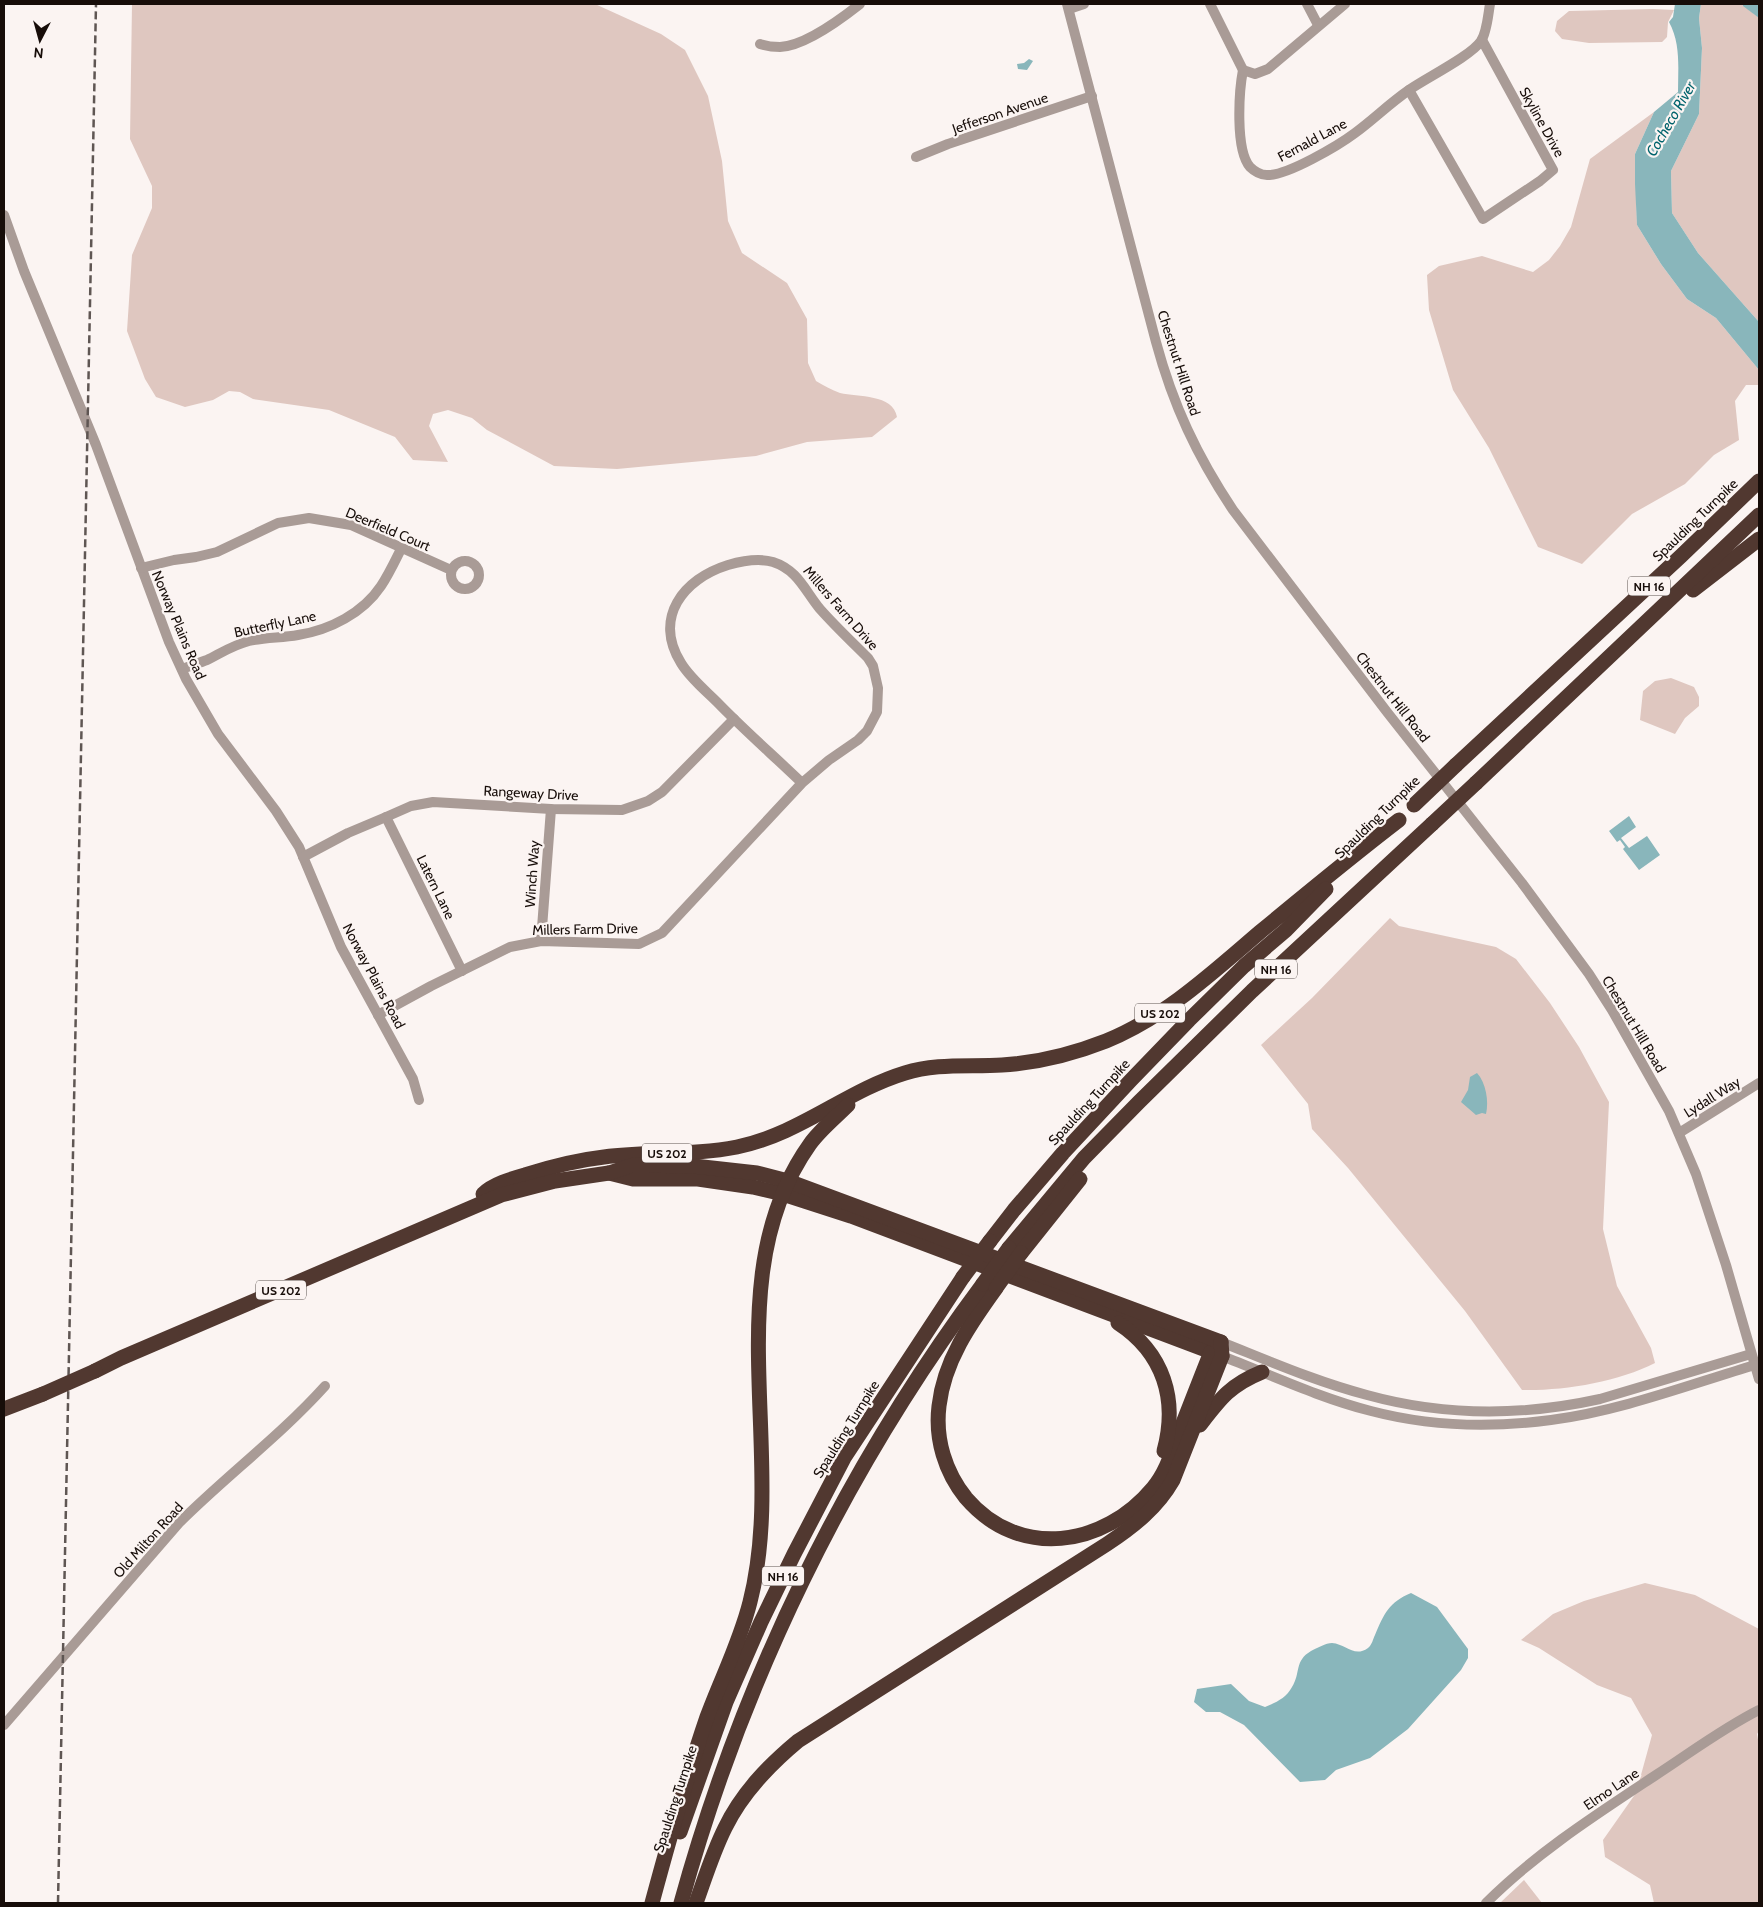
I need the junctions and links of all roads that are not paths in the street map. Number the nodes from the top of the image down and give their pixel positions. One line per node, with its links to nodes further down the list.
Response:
1 (860, 4): 10 (street)
2 (1084, 4): 7 (street)
3 (1210, 4): 11 (street)
4 (1307, 4): 8 (street)
5 (1345, 4): 8 (street)
6 (1490, 4): 9 (street)
7 (1068, 6): 13 (street, Chestnut Hill Road)
8 (1318, 25): 11 (street)
9 (1482, 40): 12 (street, Fernald Lane); 12 (street, Skyline Drive)
10 (760, 44)
11 (1243, 70): 12 (street, Fernald Lane)
12 (1409, 90)
13 (1092, 96): 14 (street, Jefferson Avenue); 36 (street, Chestnut Hill Road)
14 (916, 157)
15 (4, 215): 20 (street, Norway Plains Road)
16 (1759, 481): 28 (highway, Spaulding Turnpike / NH 16, bridge)
17 (1759, 515): 22 (highway, NH 16)
18 (1759, 538): 22 (highway)
19 (401, 549): 20 (street, Deerfield Court); 21 (street, Deerfield Court); 23 (street, Butterfly Lane)
20 (141, 568): 23 (street, Norway Plains Road)
21 (451, 570)
22 (1614, 651): 39 (highway, NH 16, bridge)
23 (182, 669): 29 (street, Norway Plains Road)
24 (734, 719): 25 (street, Millers Farm Drive); 25 (street, Millers Farm Drive); 26 (street, Rangeway Drive)
25 (802, 783): 30 (street, Millers Farm Drive)
26 (551, 809): 27 (street, Rangeway Drive); 30 (street, Winch Way)
27 (386, 817): 29 (street, Rangeway Drive); 31 (street, Latern Lane)
28 (1399, 820): 34 (highway, US 202); 53 (highway, Spaulding Turnpike / NH 16, bridge)
29 (303, 857): 32 (street, Norway Plains Road)
30 (541, 941): 31 (street, Millers Farm Drive)
31 (462, 971): 32 (street, Millers Farm Drive)
32 (378, 1015): 35 (street, Norway Plains Road)
33 (1759, 1083): 36 (street, Lydall Way)
34 (866, 1089): 37 (highway); 38 (highway, US 202)
35 (419, 1100)
36 (1679, 1133): 42 (street, Chestnut Hill Road)
37 (786, 1187): 38 (highway, US 202); 40 (highway, US 202); 41 (highway); 52 (highway)
38 (468, 1209): 47 (highway, US 202, bridge)
39 (989, 1286): 49 (highway); 54 (highway, NH 16)
40 (1073, 1300): 41 (highway); 49 (highway, US 202)
41 (1218, 1350): 42 (street); 44 (street); 48 (highway); 49 (highway)
42 (1751, 1354): 43 (street, Chestnut Hill Road)
43 (1755, 1365): 44 (street); 45 (street, Chestnut Hill Road)
44 (1262, 1372): 48 (highway)
45 (1759, 1380)
46 (325, 1386): 51 (street, Old Milton Road)
47 (4, 1408)
48 (1183, 1454): 55 (highway)
49 (1139, 1502)
50 (1759, 1710): 56 (street, Elmo Lane)
51 (4, 1724)
52 (652, 1903)
53 (660, 1903)
54 (681, 1903)
55 (696, 1903)
56 (1486, 1903)

